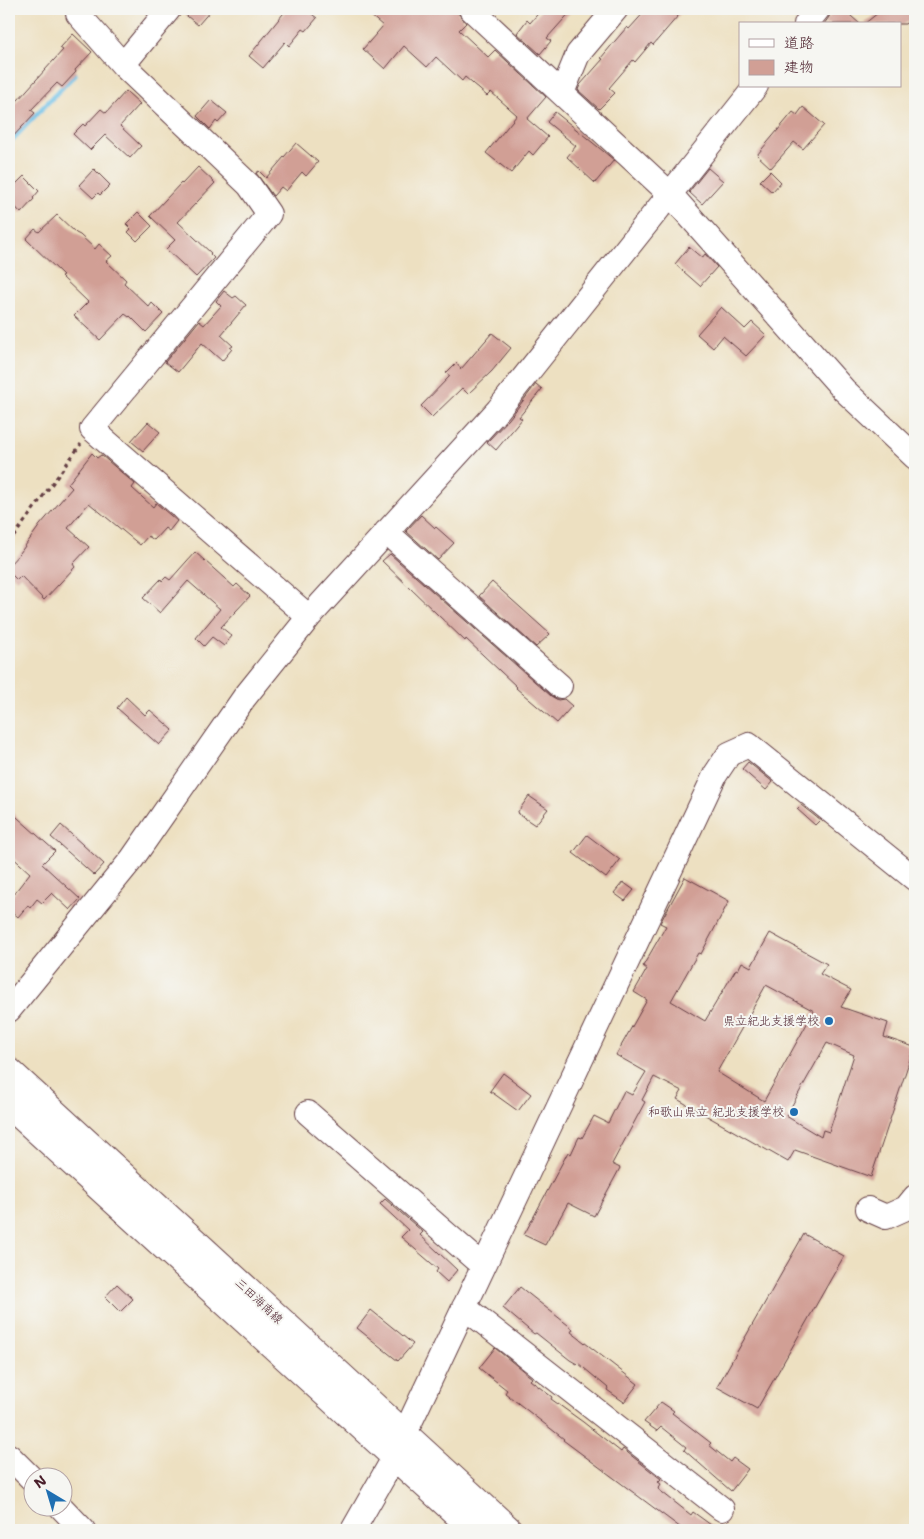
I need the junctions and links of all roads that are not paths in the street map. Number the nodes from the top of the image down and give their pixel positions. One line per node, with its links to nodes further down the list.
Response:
1 (169, 9): 7 (street)
2 (471, 9): 9 (street)
3 (616, 9): 9 (street)
4 (818, 9): 6 (street)
5 (78, 14): 7 (street)
6 (808, 22)
7 (123, 65): 13 (street)
8 (754, 88): 10 (street)
9 (562, 93): 10 (street)
10 (670, 194): 11 (street); 12 (street)
11 (915, 458)
12 (386, 532): 13 (street); 14 (street)
13 (309, 617): 16 (street)
14 (560, 686)
15 (915, 879): 22 (street)
16 (9, 1010)
17 (9, 1072): 24 (main road, 三田海南線)
18 (9, 1104): 24 (main road, 三田海南線)
19 (308, 1113): 22 (street)
20 (915, 1197): 21 (street)
21 (868, 1209)
22 (484, 1266): 23 (street)
23 (464, 1307): 24 (street); 27 (street)
24 (399, 1445): 30 (street); 31 (main road, 三田海南線); 32 (main road, 三田海南線)
25 (9, 1456): 26 (street)
26 (22, 1469)
27 (722, 1509)
28 (70, 1516): 29 (street)
29 (84, 1530)
30 (353, 1530)
31 (476, 1530)
32 (508, 1530)

